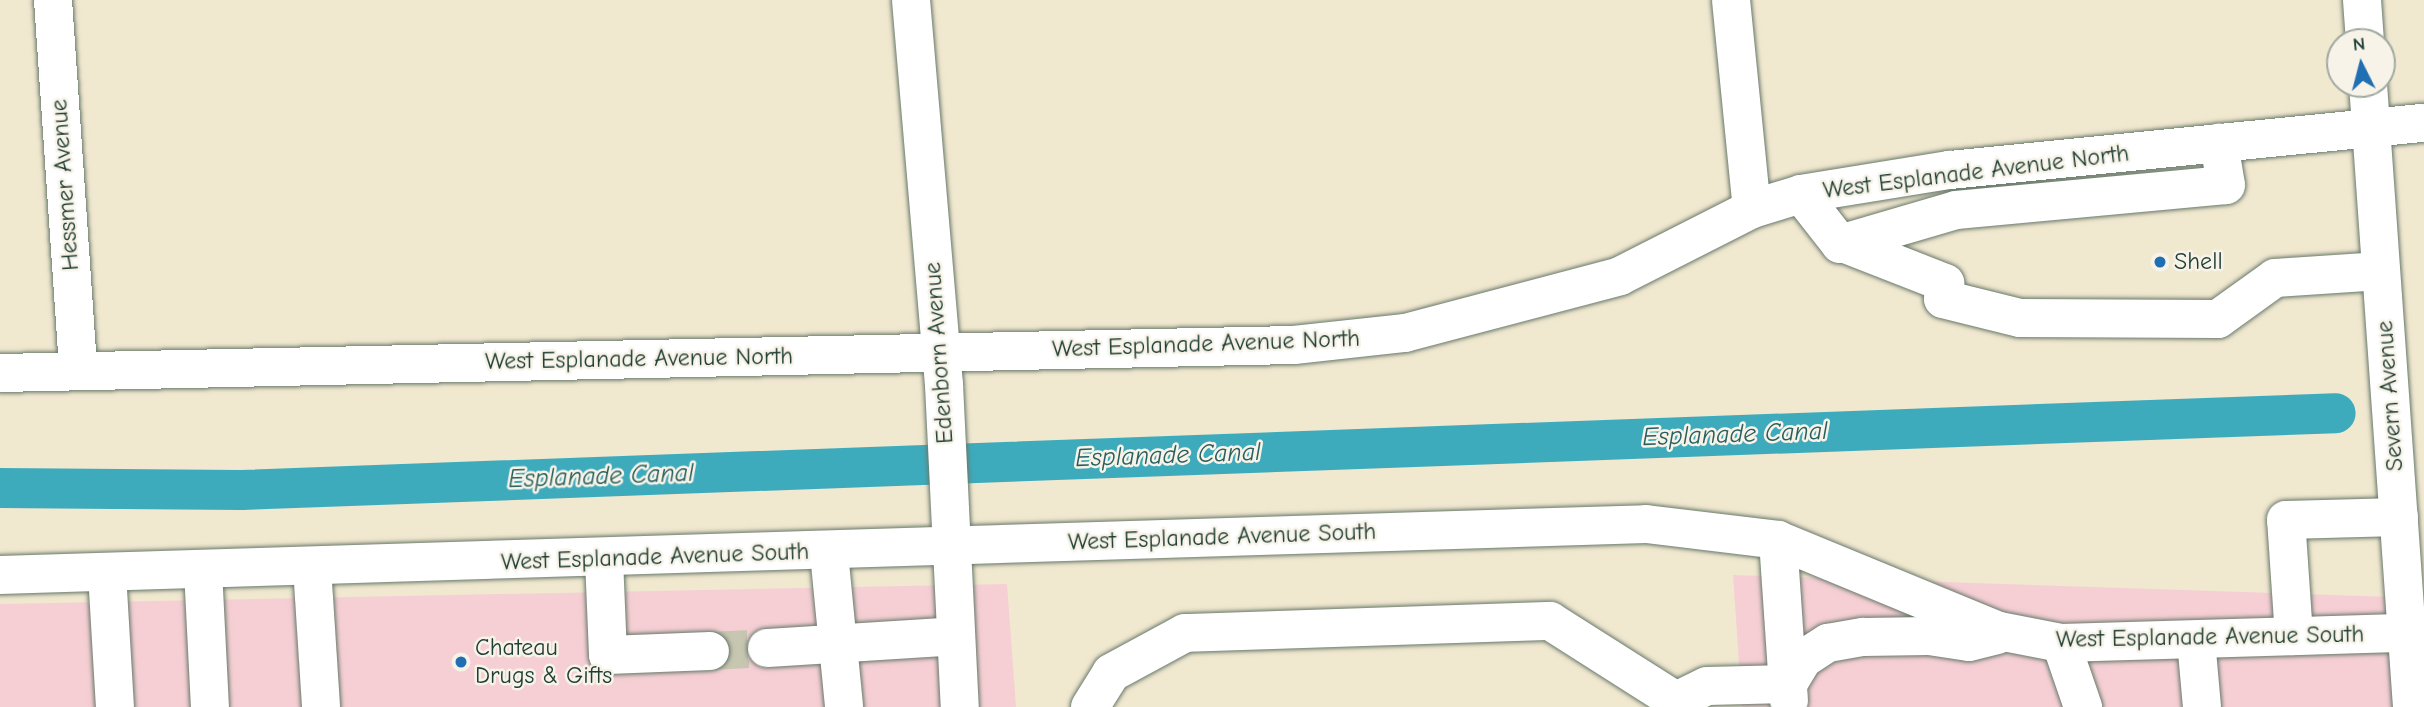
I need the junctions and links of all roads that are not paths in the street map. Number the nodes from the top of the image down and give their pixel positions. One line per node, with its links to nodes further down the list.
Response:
1 (53, 0): 19 (main road, Hessmer Avenue)
2 (911, 0): 18 (main road, Edenborn Avenue)
3 (1731, 0): 14 (main road)
4 (2362, 0): 5 (main road)
5 (2364, 28)
6 (2369, 98): 8 (main road, Severn Avenue)
7 (2424, 123): 8 (main road, West Esplanade Avenue North)
8 (2371, 127): 9 (main road, West Esplanade Avenue North); 17 (main road, Severn Avenue)
9 (2218, 143): 10 (main road, West Esplanade Avenue North); 13 (main road)
10 (2078, 157): 11 (main road, West Esplanade Avenue North); 13 (main road)
11 (1950, 170): 12 (main road, West Esplanade Avenue North); 15 (main road)
12 (1801, 194): 14 (main road, West Esplanade Avenue North); 16 (main road)
13 (2082, 199): 15 (main road)
14 (1752, 209): 18 (main road, West Esplanade Avenue North)
15 (1956, 210): 16 (main road)
16 (1843, 243): 17 (main road)
17 (2381, 271): 21 (main road, Severn Avenue)
18 (942, 369): 19 (main road, West Esplanade Avenue North); 23 (main road, Edenborn Avenue)
19 (78, 370): 20 (main road, West Esplanade Avenue North)
20 (0, 373)
21 (2399, 517): 31 (main road, Severn Avenue); 33 (main road)
22 (1778, 540): 23 (main road, West Esplanade Avenue South); 30 (main road, West Esplanade Avenue South); 39 (main road)
23 (952, 549): 24 (main road, West Esplanade Avenue South); 32 (main road, Edenborn Avenue)
24 (829, 553): 25 (main road, West Esplanade Avenue South); 36 (main road)
25 (604, 559): 26 (main road, West Esplanade Avenue South); 38 (main road)
26 (312, 567): 27 (main road, West Esplanade Avenue South); 43 (main road)
27 (203, 570): 28 (main road, West Esplanade Avenue South); 42 (main road)
28 (107, 573): 29 (main road, West Esplanade Avenue South); 41 (main road)
29 (0, 575)
30 (2007, 633): 35 (main road, West Esplanade Avenue South); 39 (main road)
31 (2415, 633): 33 (main road, West Esplanade Avenue South); 49 (main road, Severn Avenue)
32 (956, 636): 36 (main road); 45 (main road, Edenborn Avenue)
33 (2294, 636): 34 (main road, West Esplanade Avenue South)
34 (2196, 640): 35 (main road, West Esplanade Avenue South); 48 (main road)
35 (2061, 643): 47 (main road)
36 (838, 645): 37 (main road); 44 (main road)
37 (766, 648)
38 (710, 651)
39 (1789, 695): 40 (main road)
40 (1676, 704): 46 (main road)
41 (115, 707)
42 (210, 707)
43 (321, 707)
44 (844, 707)
45 (960, 707)
46 (1090, 707)
47 (2083, 707)
48 (2202, 707)
49 (2412, 707)

